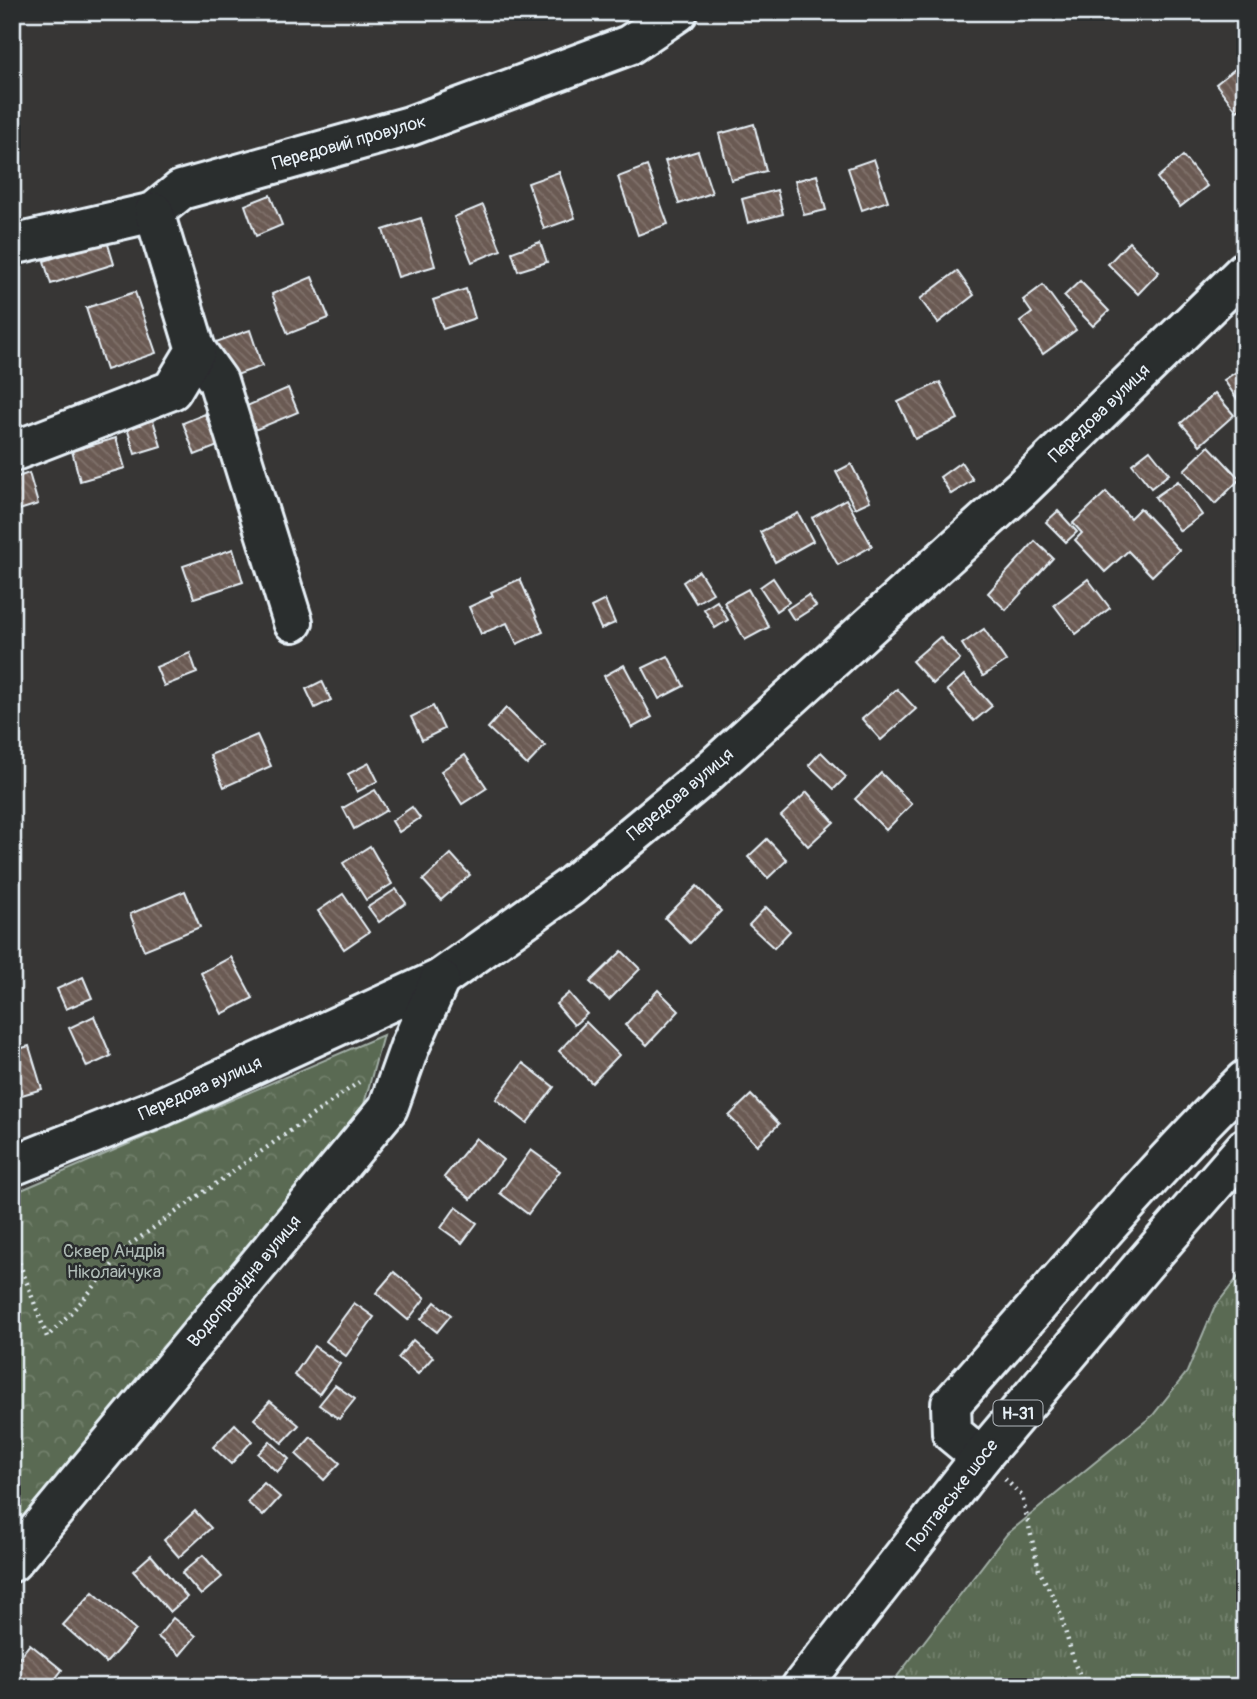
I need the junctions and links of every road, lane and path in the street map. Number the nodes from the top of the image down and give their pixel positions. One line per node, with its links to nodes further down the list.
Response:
1 (678, 12): 2 (street, Передовий провулок)
2 (154, 212): 3 (street, Передовий провулок); 5 (street)
3 (12, 245)
4 (1245, 271): 8 (street, Передова вулиця)
5 (196, 351): 6 (street); 7 (street)
6 (12, 452)
7 (293, 622)
8 (440, 979): 12 (street, Передова вулиця); 15 (street, Водопровідна вулиця)
9 (365, 1078): 13 (path)
10 (1245, 1080): 14 (street)
11 (1245, 1148): 14 (street, Полтавське шосе / Н-31)
12 (12, 1166)
13 (12, 1243)
14 (981, 1457): 16 (street, Полтавське шосе / Н-31); 17 (path)
15 (12, 1562)
16 (801, 1687)
17 (1086, 1687)

